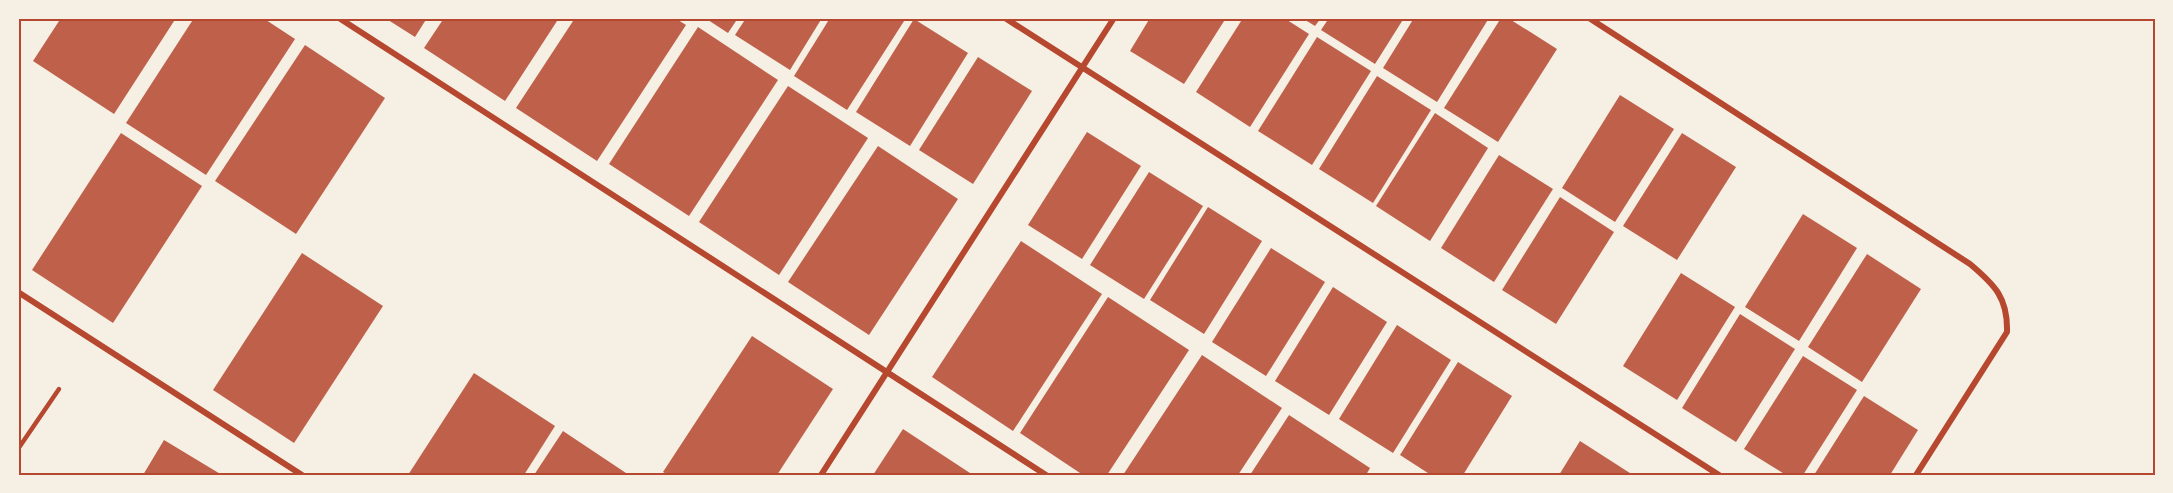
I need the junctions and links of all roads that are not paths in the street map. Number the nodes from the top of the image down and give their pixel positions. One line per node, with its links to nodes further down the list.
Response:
1 (339, 18): 7 (street)
2 (1005, 18): 5 (street)
3 (1114, 18): 5 (street)
4 (1589, 18): 14 (street)
5 (1081, 68): 7 (street); 13 (street)
6 (18, 292): 10 (street)
7 (886, 372): 11 (street); 12 (street)
8 (59, 389): 9 (lane)
9 (18, 449)
10 (302, 475)
11 (820, 475)
12 (1046, 475)
13 (1719, 475)
14 (1916, 475)

